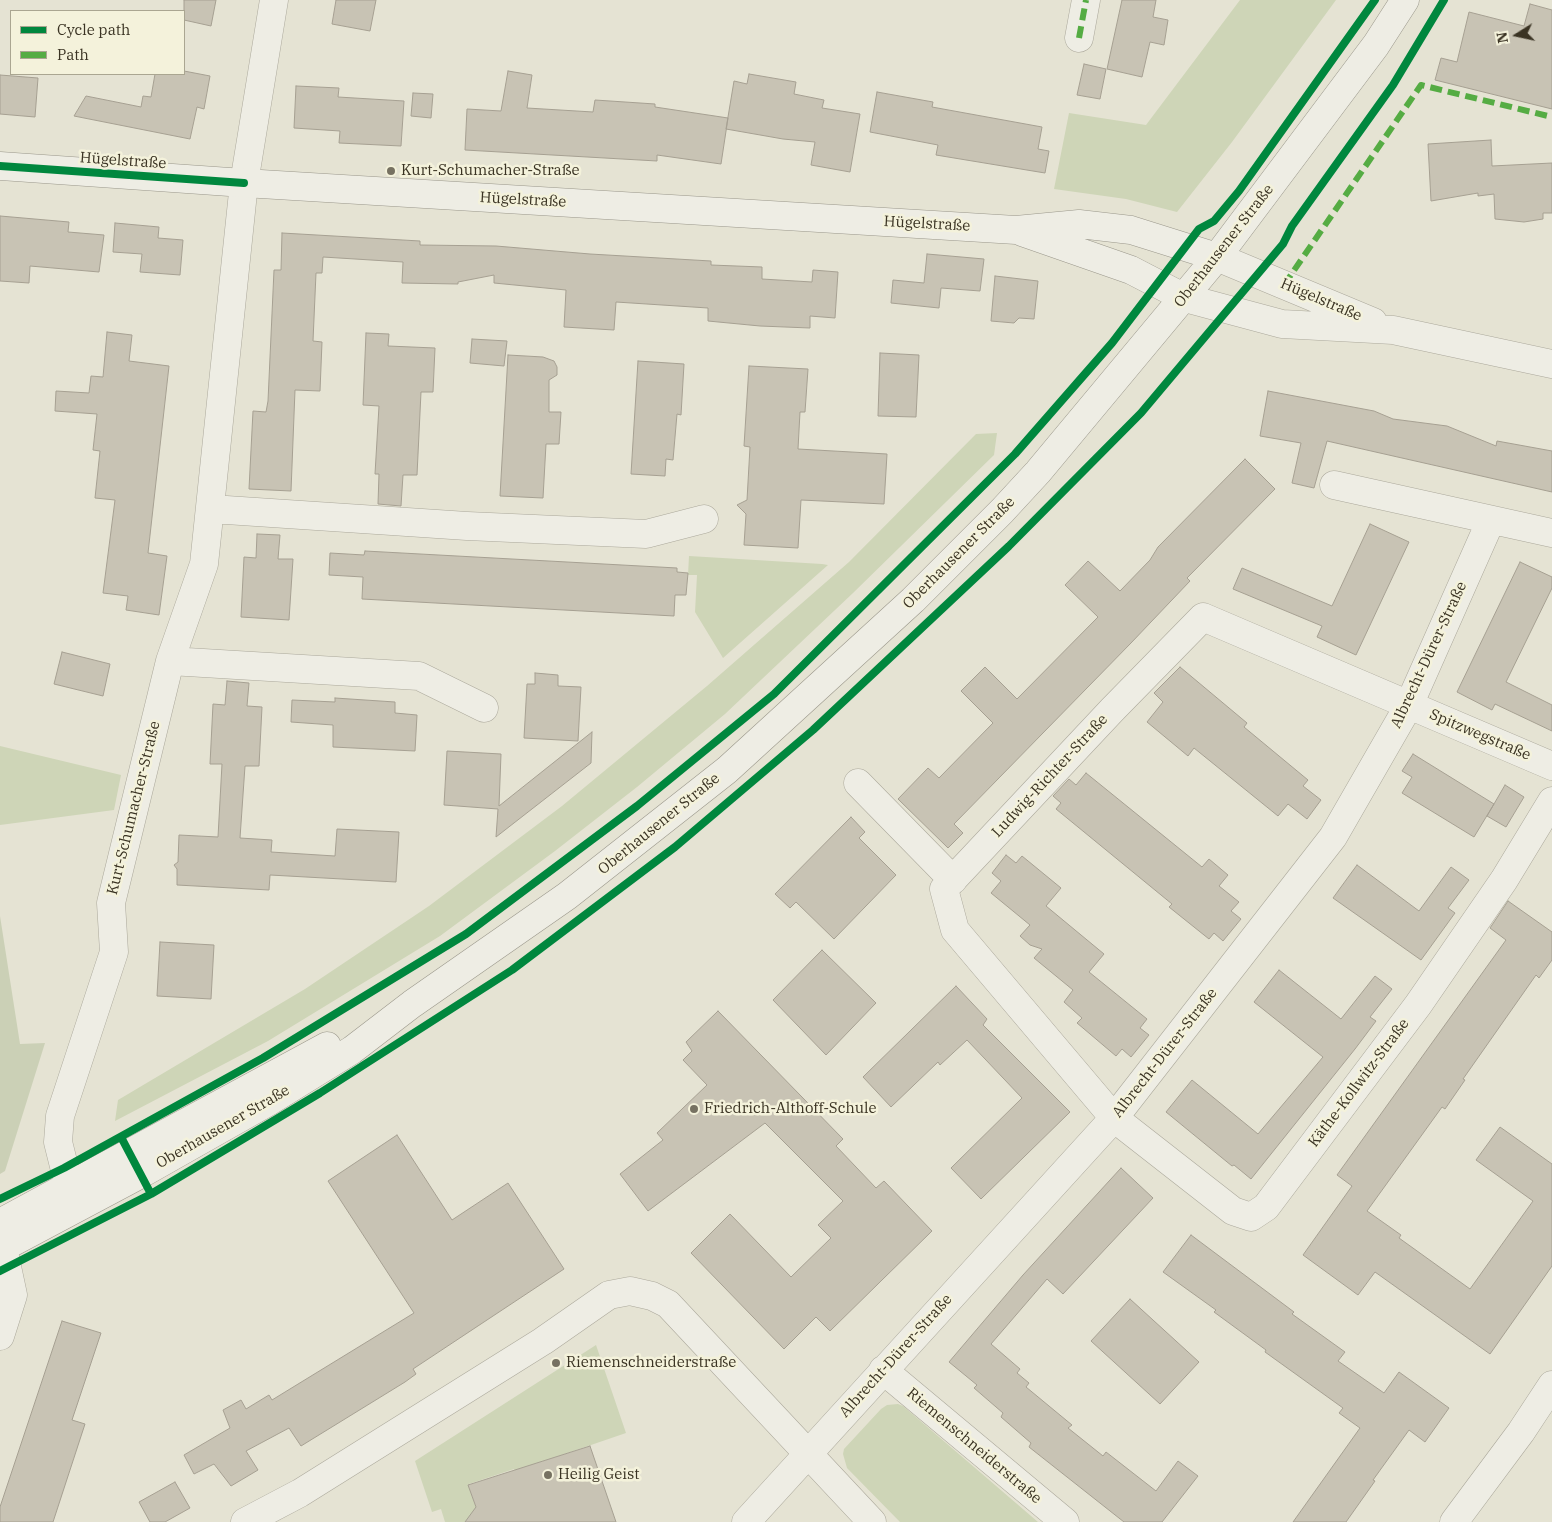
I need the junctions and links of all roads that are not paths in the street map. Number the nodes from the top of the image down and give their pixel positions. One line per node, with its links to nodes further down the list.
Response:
1 (274, 0): 6 (street, Kurt-Schumacher-Straße)
2 (1086, 0): 4 (street)
3 (1405, 0): 8 (street, Oberhausener Straße)
4 (1079, 38)
5 (0, 166): 6 (street, Hügelstraße)
6 (244, 184): 7 (street, Hügelstraße); 13 (street, Kurt-Schumacher-Straße)
7 (1016, 230): 8 (street, Hügelstraße); 9 (street, Hügelstraße)
8 (1217, 257): 9 (street, Oberhausener Straße); 10 (street, Hügelstraße)
9 (1185, 298): 10 (street, Hügelstraße); 24 (street, Oberhausener Straße)
10 (1393, 330): 11 (street, Hügelstraße)
11 (1552, 364)
12 (1334, 485): 15 (street)
13 (211, 509): 14 (street); 17 (street, Kurt-Schumacher-Straße)
14 (704, 519)
15 (1491, 520): 16 (street); 18 (street, Albrecht-Dürer-Straße)
16 (1552, 533)
17 (170, 662): 19 (street); 26 (street, Kurt-Schumacher-Straße)
18 (1409, 705): 20 (street, Spitzwegstraße); 23 (street, Ludwig-Richter-Straße); 25 (street, Albrecht-Dürer-Straße)
19 (484, 708)
20 (1552, 766)
21 (858, 783): 23 (street)
22 (1552, 801): 25 (street, Käthe-Kollwitz-Straße)
23 (953, 880): 25 (street, Ludwig-Richter-Straße)
24 (412, 1004): 26 (street, Oberhausener Straße); 27 (street, Oberhausener Straße)
25 (1114, 1118): 29 (street, Albrecht-Dürer-Straße)
26 (69, 1186): 27 (street, Oberhausener Straße)
27 (1, 1240): 28 (street)
28 (0, 1336)
29 (883, 1370): 31 (street, Albrecht-Dürer-Straße); 35 (street, Riemenschneiderstraße)
30 (1552, 1385): 36 (street)
31 (806, 1454): 32 (street); 33 (street, Albrecht-Dürer-Straße); 34 (street)
32 (245, 1522)
33 (746, 1522)
34 (872, 1522)
35 (1065, 1522)
36 (1454, 1522)

